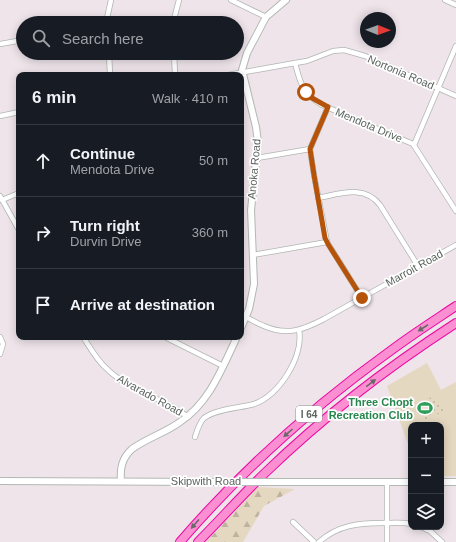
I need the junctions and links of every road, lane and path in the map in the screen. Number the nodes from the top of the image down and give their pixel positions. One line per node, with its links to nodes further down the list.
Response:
1 (111, 0): 7 (street)
2 (179, 0): 8 (street)
3 (231, 0): 9 (street)
4 (286, 0): 9 (street, Anoka Road)
5 (445, 0): 6 (street)
6 (456, 4)
7 (108, 16)
8 (175, 16)
9 (266, 17): 18 (street, Anoka Road)
10 (16, 41): 11 (street)
11 (0, 44)
12 (456, 46): 20 (street)
13 (109, 60): 16 (street)
14 (174, 60): 17 (street)
15 (295, 63): 18 (street, Nortonia Road); 20 (street, Nortonia Road); 22 (street, Mendota Drive)
16 (110, 72)
17 (175, 72)
18 (242, 72)
19 (244, 80): 27 (street, Anoka Road)
20 (438, 88): 21 (street, Nortonia Road); 25 (street)
21 (456, 96)
22 (328, 107): 25 (street, Mendota Drive); 26 (street)
23 (16, 113): 24 (street)
24 (0, 116)
25 (414, 145): 31 (street, Mendota Drive)
26 (310, 149): 27 (street); 30 (street)
27 (257, 158): 35 (street, Anoka Road)
28 (16, 194): 29 (street)
29 (1, 198): 32 (street)
30 (318, 198): 33 (street); 36 (street)
31 (456, 211)
32 (16, 225)
33 (327, 242): 35 (street); 37 (street)
34 (456, 245): 36 (street, Marroit Road)
35 (252, 255): 39 (street, Anoka Road)
36 (418, 266): 37 (street, Marroit Road)
37 (362, 298): 42 (street, Marroit Road)
38 (456, 306): 61 (highway, I 64, one-way to 61)
39 (244, 314)
40 (244, 316): 42 (street, Marroit Road)
41 (456, 323): 62 (highway, I 64, one-way to 41)
42 (299, 330): 50 (street)
43 (0, 337): 47 (street)
44 (85, 340): 49 (street, Alvarado Road)
45 (171, 340): 48 (street)
46 (236, 340): 48 (street)
47 (0, 354)
48 (223, 366): 49 (street)
49 (188, 417): 52 (street)
50 (195, 437)
51 (0, 481): 52 (street, Skipwith Road)
52 (121, 481): 53 (street, Skipwith Road, bridge)
53 (387, 482): 54 (street, Skipwith Road); 58 (street)
54 (408, 482)
55 (444, 482): 56 (street)
56 (456, 482)
57 (293, 522): 63 (street)
58 (387, 523): 59 (street); 64 (street); 65 (street)
59 (408, 524)
60 (428, 530): 66 (street)
61 (180, 542)
62 (198, 542)
63 (314, 542)
64 (319, 542)
65 (387, 542)
66 (442, 542)

